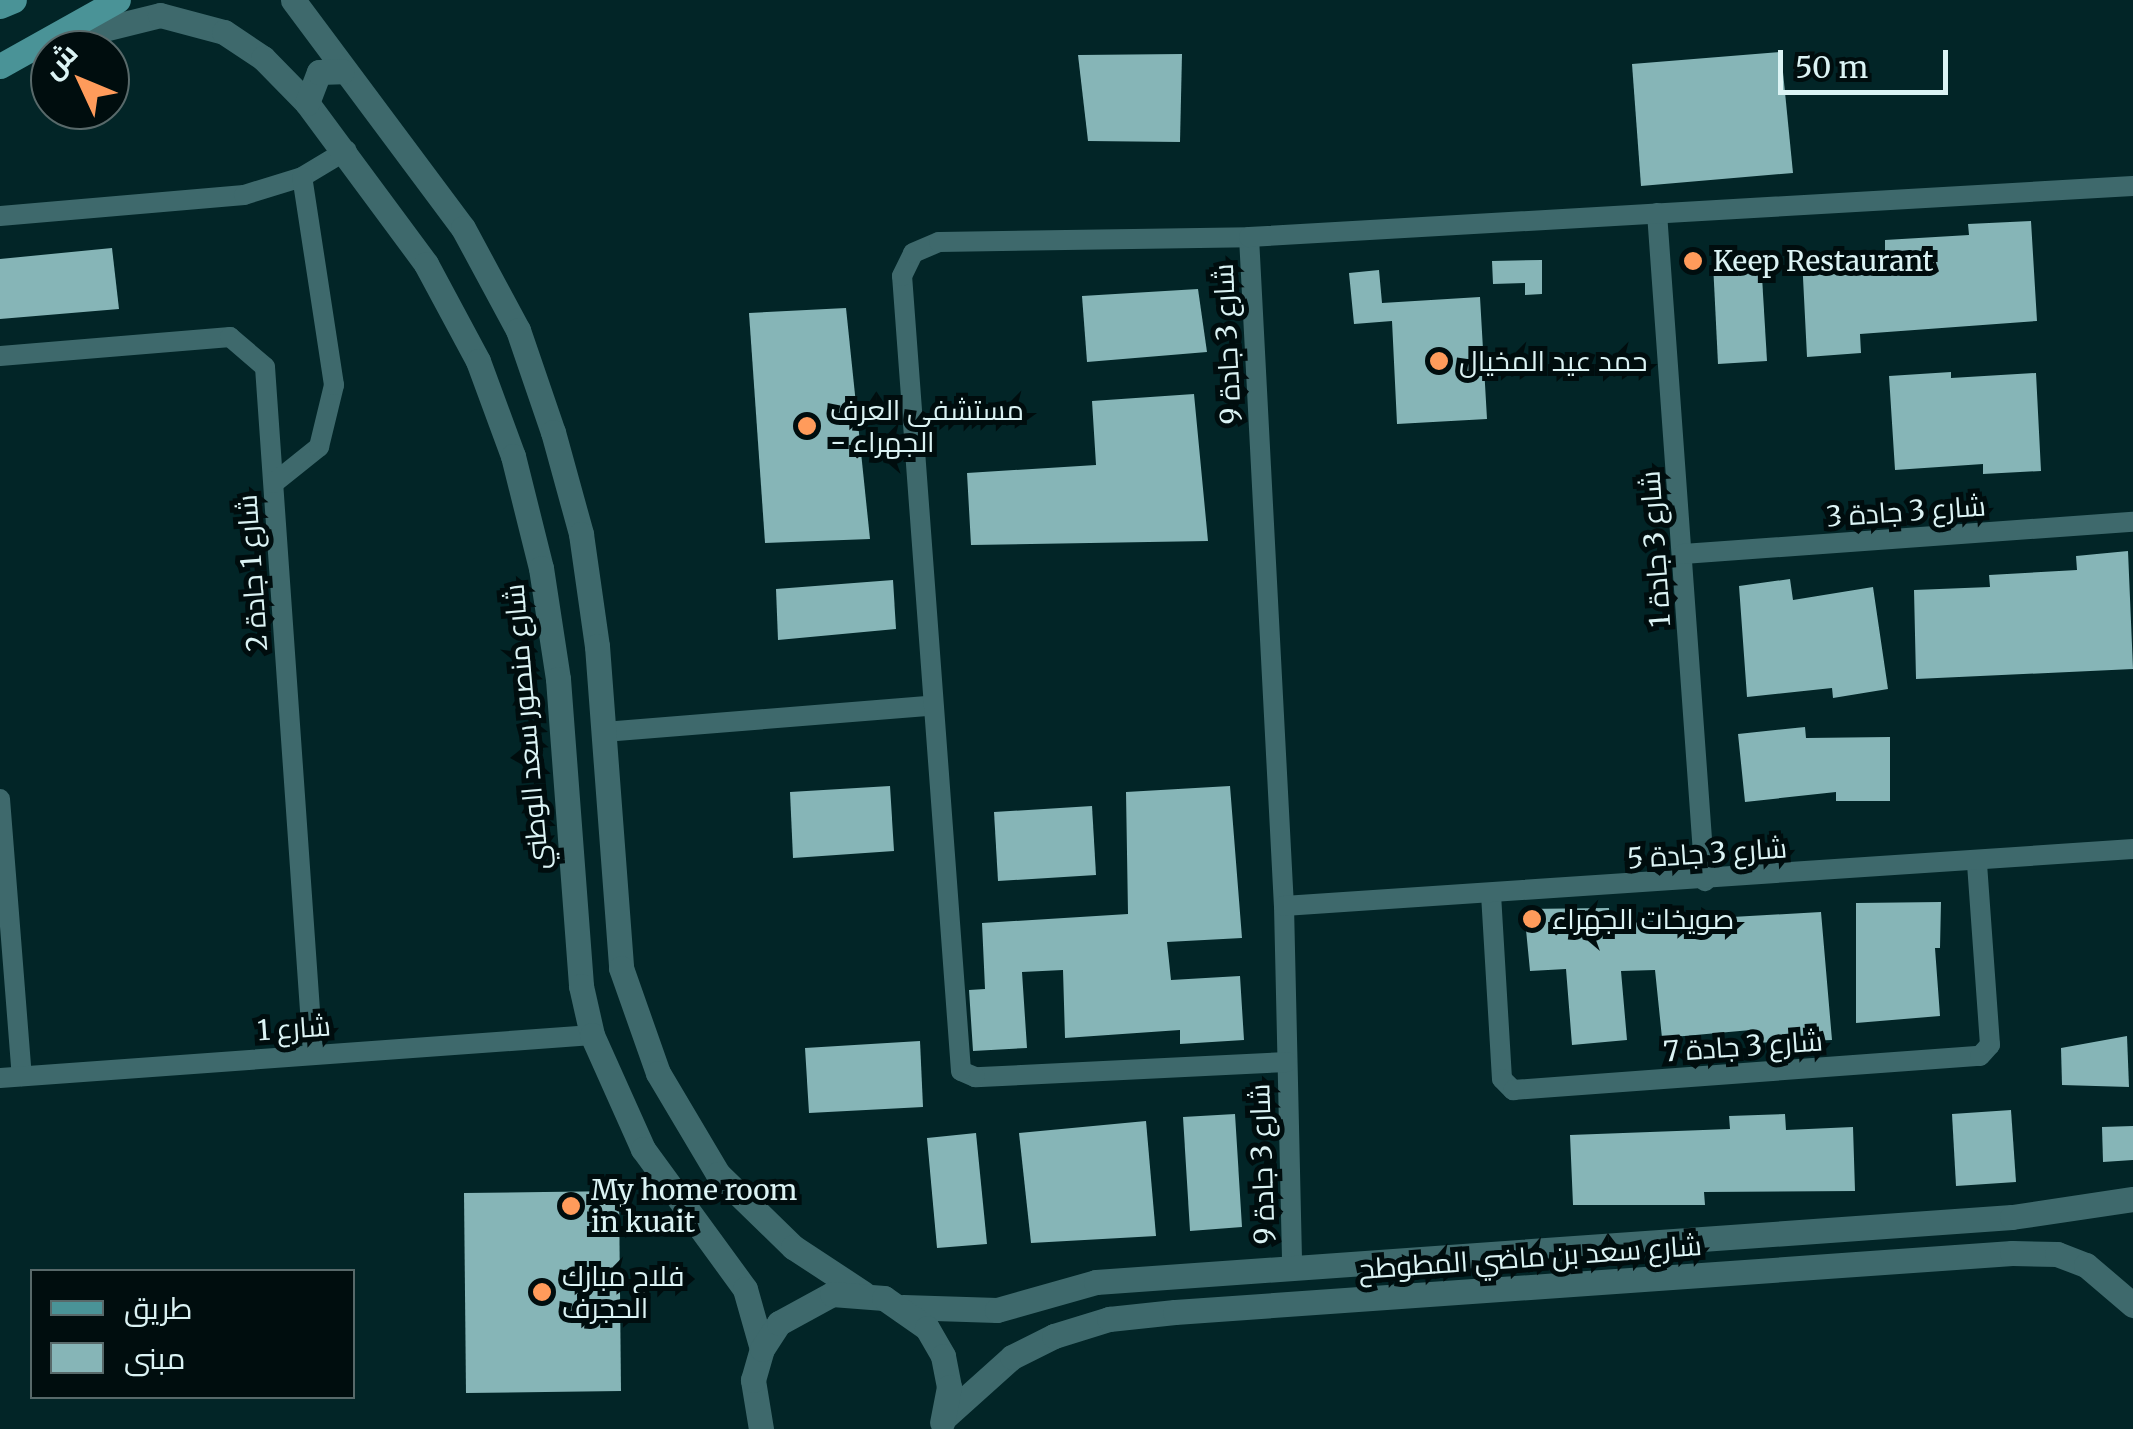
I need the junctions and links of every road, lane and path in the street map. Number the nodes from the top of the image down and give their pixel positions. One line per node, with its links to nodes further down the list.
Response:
1 (14, 0): 4 (main road)
2 (118, 0): 5 (main road)
3 (293, 0): 9 (street)
4 (0, 6)
5 (69, 30)
6 (91, 30): 10 (street, شارع منصور سعد الوطني)
7 (30, 52): 8 (main road)
8 (0, 66)
9 (342, 71): 10 (street); 22 (street)
10 (306, 102): 11 (street, شارع منصور سعد الوطني)
11 (347, 150): 12 (street); 29 (street, شارع منصور سعد الوطني)
12 (302, 178): 15 (street); 18 (street)
13 (2133, 186): 14 (street)
14 (1657, 214): 16 (street); 20 (street, شارع 3 جادة 1)
15 (0, 216)
16 (1249, 237): 21 (street, شارع 3 جادة 9); 28 (street, شارع 3 جادة 9)
17 (0, 356): 18 (street, شارع 1 جادة 2)
18 (274, 484): 30 (street, شارع 1 جادة 2)
19 (2133, 522): 20 (street, شارع 3 جادة 3)
20 (1683, 554): 26 (street, شارع 3 جادة 1)
21 (930, 706): 22 (street); 31 (street, شارع 3 جادة 9)
22 (604, 732): 36 (street)
23 (0, 800): 32 (street)
24 (2133, 849): 25 (street, شارع 3 جادة 5)
25 (1977, 862): 26 (street, شارع 3 جادة 5); 27 (street, شارع 3 جادة 7)
26 (1705, 881): 27 (street, شارع 3 جادة 5)
27 (1491, 894): 28 (street, شارع 3 جادة 5)
28 (1284, 906): 31 (street, شارع 3 جادة 9)
29 (592, 1035): 30 (street, شارع 1); 39 (street, شارع منصور سعد الوطني)
30 (313, 1054): 32 (street, شارع 1)
31 (1286, 1062): 35 (street, شارع 3 جادة 9)
32 (22, 1076): 33 (street, شارع 1)
33 (0, 1078)
34 (2133, 1199): 35 (street, شارع سعد بن ماضي المطوطح)
35 (1292, 1264): 38 (street, شارع سعد بن ماضي المطوطح)
36 (863, 1293): 38 (street); 39 (street)
37 (2133, 1304): 40 (street, شارع سعد بن ماضي المطوطح)
38 (903, 1307): 40 (street)
39 (762, 1349): 41 (street)
40 (942, 1424)
41 (762, 1429)

